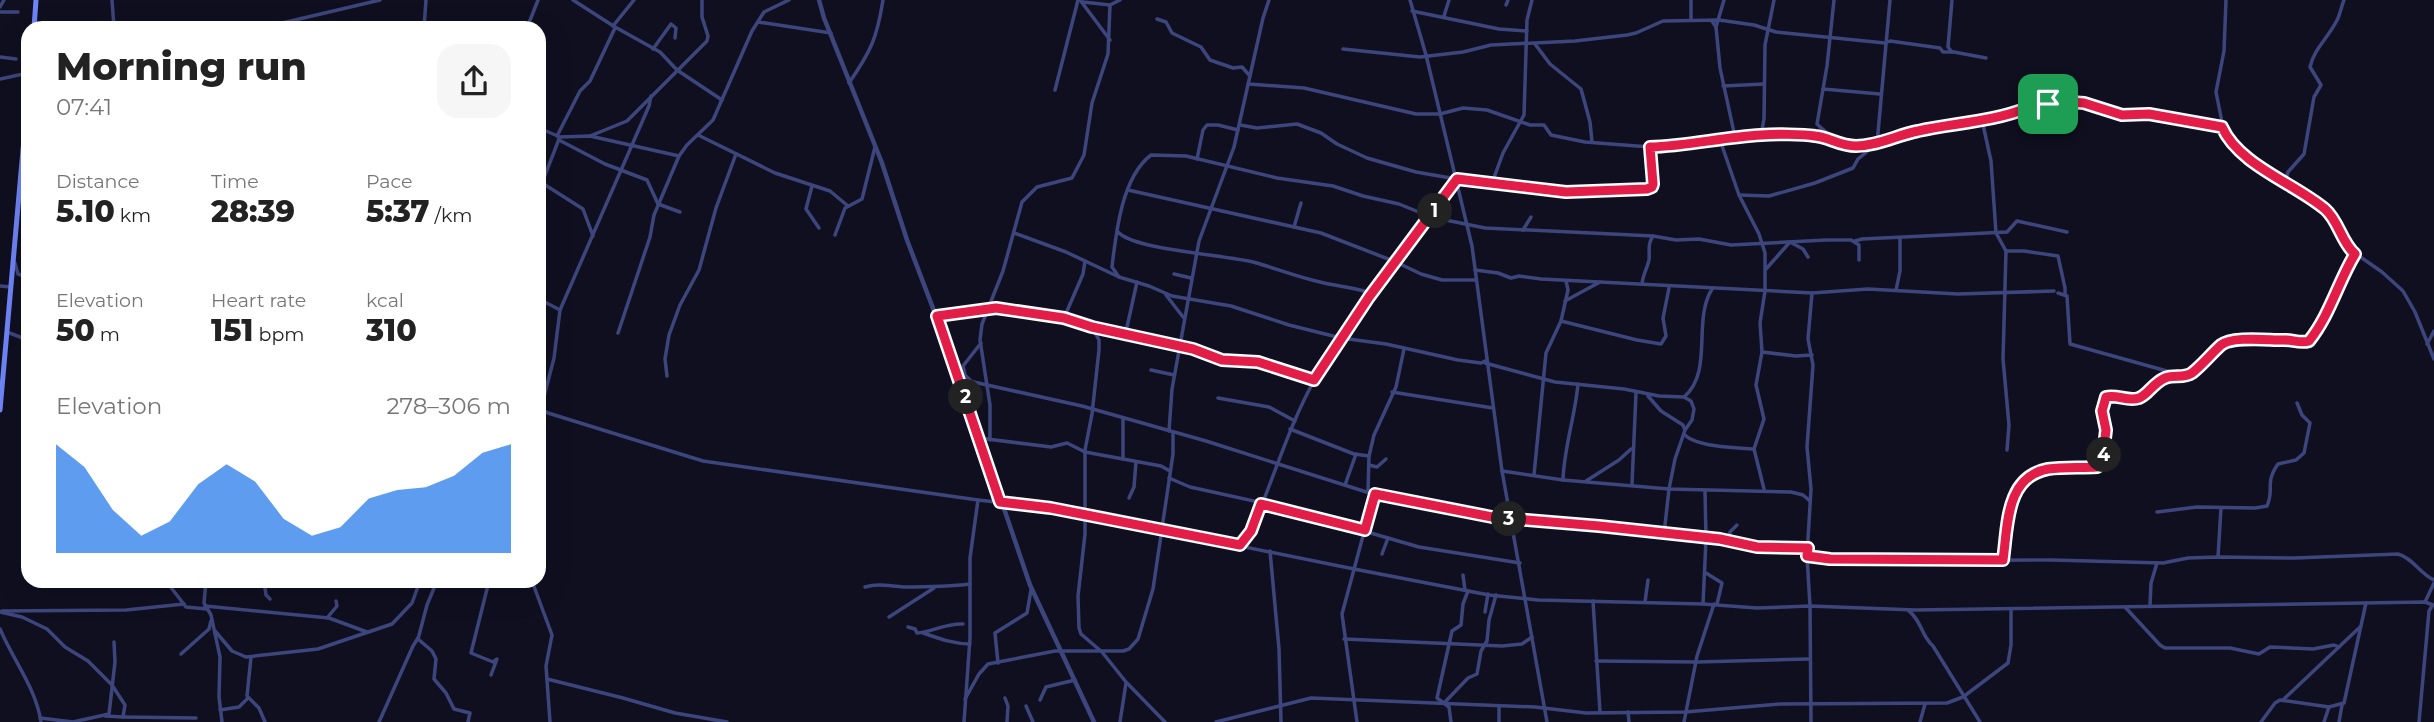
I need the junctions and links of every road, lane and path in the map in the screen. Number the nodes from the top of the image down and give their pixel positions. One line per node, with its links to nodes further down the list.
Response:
1 (4, 0): 31 (street)
2 (36, 0): 39 (main road)
3 (112, 0): 40 (street)
4 (380, 0): 41 (street)
5 (426, 0): 42 (street)
6 (538, 0): 43 (street)
7 (573, 0): 45 (street)
8 (634, 0): 45 (street)
9 (702, 0): 63 (street)
10 (777, 0): 29 (street)
11 (789, 0): 29 (street)
12 (819, 0): 49 (street)
13 (883, 0): 67 (street)
14 (1080, 0): 30 (street); 52 (street); 72 (street)
15 (1120, 0): 30 (street)
16 (1269, 0): 65 (street)
17 (1404, 0): 28 (street)
18 (1449, 0): 34 (street)
19 (1532, 0): 48 (street)
20 (1691, 0): 36 (street)
21 (1724, 0): 38 (street)
22 (1774, 0): 47 (street)
23 (1834, 0): 50 (street)
24 (1890, 0): 53 (street)
25 (1952, 0): 58 (street)
26 (2226, 0): 79 (street)
27 (2344, 0): 101 (street)
28 (1410, 1): 32 (street)
29 (784, 2): 44 (street)
30 (1111, 5): 52 (street)
31 (0, 9): 33 (street)
32 (1412, 11): 34 (street); 59 (street)
33 (18, 12)
34 (1444, 16): 48 (street)
35 (1157, 19): 65 (street)
36 (1692, 19): 37 (street); 55 (street)
37 (1710, 20): 38 (street); 46 (street)
38 (1719, 20): 46 (street); 47 (street)
39 (34, 21)
40 (114, 21)
41 (291, 21)
42 (424, 21)
43 (530, 21)
44 (758, 22): 49 (street); 75 (street)
45 (614, 27): 56 (street); 86 (street)
46 (1716, 27): 70 (street)
47 (1767, 29): 50 (street); 69 (street)
48 (1527, 31): 54 (street)
49 (831, 33): 67 (street)
50 (1831, 36): 53 (street); 71 (street)
51 (675, 38): 56 (street)
52 (1110, 40): 120 (street)
53 (1885, 43): 58 (street); 73 (street)
54 (1526, 44): 55 (street); 59 (street); 78 (street)
55 (1535, 44): 88 (street)
56 (653, 49): 63 (street)
57 (1342, 49): 59 (street)
58 (1952, 52): 61 (street)
59 (1426, 55): 76 (street)
60 (0, 57): 62 (street)
61 (1986, 58)
62 (16, 59)
63 (677, 70): 74 (street); 75 (street)
64 (21, 74): 66 (street)
65 (1250, 76): 68 (street)
66 (0, 79)
67 (849, 83): 91 (street)
68 (1248, 84): 76 (street); 80 (street)
69 (1764, 84): 70 (street); 83 (street)
70 (1723, 86): 85 (street)
71 (1823, 89): 73 (street); 89 (street)
72 (1055, 90)
73 (1880, 94): 89 (street)
74 (651, 96): 84 (street); 90 (street)
75 (722, 100): 82 (street)
76 (1440, 114): 78 (street); 99 (street)
77 (1982, 120): 79 (street); 89 (street); 121 (street)
78 (1521, 121): 88 (street); 100 (street)
79 (2222, 127): 101 (street)
80 (1239, 128): 95 (street); 97 (street); 99 (street)
81 (546, 132): 86 (street)
82 (698, 135): 93 (street); 94 (street)
83 (1761, 135): 85 (street); 89 (street)
84 (590, 136): 86 (street); 90 (street)
85 (1735, 137): 87 (street)
86 (558, 138): 96 (street); 98 (street)
87 (1720, 140): 92 (street); 105 (street)
88 (1592, 142): 92 (street)
89 (1877, 144): 105 (street)
90 (632, 145): 94 (street); 98 (street)
91 (875, 147): 109 (street); 164 (street)
92 (1650, 147): 100 (street)
93 (736, 154): 103 (street); 187 (street)
94 (679, 156): 107 (street)
95 (1197, 159): 97 (street); 104 (street)
96 (546, 167)
97 (1227, 167): 110 (street); 112 (street)
98 (622, 170): 107 (street); 123 (street)
99 (1457, 179): 100 (street); 112 (street); 114 (street)
100 (1492, 183)
101 (2284, 183): 131 (street)
102 (546, 186): 123 (street)
103 (813, 186): 109 (street); 116 (street)
104 (1128, 190): 110 (street); 118 (street)
105 (1739, 195): 128 (street)
106 (1301, 203): 115 (street)
107 (658, 204): 111 (street); 172 (street)
108 (21, 205): 133 (main road)
109 (848, 206): 122 (street)
110 (1212, 209): 115 (street); 130 (street)
111 (680, 212)
112 (1431, 217): 114 (street); 136 (street)
113 (1531, 217): 117 (street)
114 (1467, 224): 117 (street); 138 (street)
115 (1294, 227): 136 (street)
116 (819, 228)
117 (1523, 230): 124 (street)
118 (1118, 232): 130 (street); 141 (street)
119 (2067, 232): 121 (street)
120 (1014, 233): 135 (street); 162 (street)
121 (1996, 233): 125 (street); 129 (street)
122 (835, 235)
123 (593, 236): 163 (street)
124 (1653, 236): 128 (street); 147 (street)
125 (1900, 238): 126 (street); 152 (street)
126 (1855, 241): 127 (street); 134 (street)
127 (1790, 242): 128 (street); 132 (street); 137 (street)
128 (1763, 244): 137 (street)
129 (2006, 251): 157 (street); 158 (street)
130 (1196, 252): 142 (street); 155 (street)
131 (2355, 254): 178 (street); 188 (street)
132 (1808, 257)
133 (13, 260): 140 (street); 149 (main road)
134 (1859, 260)
135 (1086, 261): 141 (street); 165 (street)
136 (1396, 262): 143 (street); 155 (street)
137 (1766, 269): 153 (street)
138 (1475, 270): 143 (street); 144 (street)
139 (1174, 274): 142 (street)
140 (21, 275)
141 (1119, 277): 145 (street)
142 (1191, 278): 159 (street)
143 (1477, 280): 184 (street)
144 (1566, 281): 146 (street); 160 (street)
145 (1137, 282): 154 (street); 173 (street)
146 (1600, 282): 147 (street); 160 (street)
147 (1642, 284): 150 (street)
148 (0, 286): 149 (street)
149 (11, 287): 171 (main road)
150 (1669, 287): 151 (street); 167 (street)
151 (1712, 289): 153 (street); 200 (street)
152 (1896, 290): 156 (street); 157 (street)
153 (1765, 291): 156 (street); 181 (street)
154 (1164, 293): 159 (street); 166 (street)
155 (1372, 293): 175 (street)
156 (1812, 293): 182 (street)
157 (2007, 294): 158 (street); 216 (street)
158 (2065, 295): 188 (street)
159 (1187, 297): 166 (street); 175 (street)
160 (1565, 301): 167 (street)
161 (546, 303): 163 (street)
162 (990, 309): 164 (street); 165 (street); 177 (street)
163 (560, 310): 195 (street)
164 (937, 316): 189 (street)
165 (1064, 318): 168 (street)
166 (1184, 318): 179 (street)
167 (1561, 321): 190 (street)
168 (1092, 327): 169 (street); 176 (street)
169 (1111, 331): 173 (street); 176 (street)
170 (2434, 331): 178 (street)
171 (7, 332): 174 (street); 196 (main road)
172 (618, 333)
173 (1119, 333): 179 (street)
174 (21, 337)
175 (1341, 338): 180 (street); 191 (street)
176 (1098, 340): 205 (street)
177 (981, 343): 192 (street); 194 (street)
178 (2427, 344): 183 (street)
179 (1179, 348): 186 (street); 191 (street)
180 (1405, 349): 184 (street); 197 (street)
181 (1762, 352): 182 (street); 215 (street)
182 (1812, 355): 240 (street)
183 (2434, 359)
184 (1489, 364): 190 (street); 203 (street)
185 (1151, 370): 186 (street)
186 (1174, 375): 210 (street)
187 (667, 376)
188 (2187, 376): 260 (street)
189 (960, 379): 192 (street); 212 (street)
190 (1544, 379): 193 (street); 227 (street)
191 (1314, 380): 208 (street)
192 (974, 384): 194 (street)
193 (1578, 384): 198 (street); 229 (street)
194 (988, 386): 205 (street); 213 (street)
195 (546, 387)
196 (1, 390): 204 (main road)
197 (1392, 392): 203 (street); 219 (street)
198 (1636, 393): 199 (street); 214 (street)
199 (1647, 395): 200 (street); 211 (street)
200 (1684, 397): 211 (street)
201 (1218, 398): 208 (street)
202 (2297, 403): 243 (street)
203 (1493, 408): 226 (street)
204 (0, 410)
205 (1093, 410): 207 (street); 217 (street)
206 (546, 411): 239 (street)
207 (1123, 418): 210 (street); 220 (street)
208 (1296, 421): 209 (street)
209 (1290, 429): 218 (street); 223 (street)
210 (1171, 431): 223 (street); 225 (street)
211 (1685, 433): 215 (street); 233 (street)
212 (979, 438): 213 (street); 241 (street)
213 (990, 440): 217 (street)
214 (1632, 447): 230 (street); 231 (street)
215 (1754, 449): 234 (street)
216 (2007, 450)
217 (1084, 452): 220 (street); 245 (street)
218 (1356, 454): 219 (street); 232 (street)
219 (1369, 456): 224 (street)
220 (1123, 459): 222 (street)
221 (1386, 459): 224 (street)
222 (1136, 462): 225 (street); 238 (street)
223 (1277, 462): 232 (street); 242 (street)
224 (1369, 466): 236 (street)
225 (1170, 471): 228 (street)
226 (1502, 471): 227 (street); 246 (street)
227 (1535, 475): 229 (street)
228 (1169, 478): 242 (street); 248 (street)
229 (1563, 480): 230 (street)
230 (1584, 482): 231 (street)
231 (1632, 484): 233 (street)
232 (1345, 485): 236 (street)
233 (1669, 489): 235 (street); 250 (street)
234 (1764, 490): 235 (street); 240 (street)
235 (1705, 491): 252 (street)
236 (1368, 492): 237 (street)
237 (1375, 494): 246 (street); 249 (street)
238 (1129, 498)
239 (978, 500): 241 (street); 268 (street)
240 (1810, 501): 255 (street)
241 (1000, 502): 245 (street); 278 (street)
242 (1261, 504): 249 (street); 254 (street)
243 (2221, 508): 244 (street); 259 (street)
244 (2157, 512)
245 (1086, 514): 248 (street); 320 (street)
246 (1511, 519): 250 (street); 261 (street)
247 (1737, 526): 253 (street)
248 (1164, 530): 254 (street); 320 (street)
249 (1365, 530): 251 (street); 263 (street)
250 (1664, 534): 252 (street)
251 (1388, 538): 257 (street); 261 (street)
252 (1706, 539): 253 (street); 264 (street)
253 (1728, 540): 255 (street)
254 (1240, 545): 256 (street)
255 (1808, 548): 258 (street)
256 (1270, 551): 263 (street); 344 (street)
257 (1382, 554)
258 (1807, 556): 260 (street); 294 (street)
259 (2218, 557): 262 (street); 267 (street)
260 (2003, 560): 262 (street)
261 (1520, 563): 282 (street)
262 (2157, 563): 292 (street)
263 (1354, 569): 279 (street); 313 (street)
264 (1705, 571): 290 (street); 291 (street)
265 (1463, 575): 279 (street)
266 (1648, 580): 287 (street)
267 (2434, 581): 286 (street)
268 (970, 584): 270 (street); 315 (street)
269 (865, 587): 270 (street)
270 (934, 587): 301 (street)
271 (171, 588): 289 (street)
272 (206, 588): 296 (street)
273 (265, 588): 283 (street)
274 (418, 588): 309 (street)
275 (434, 588): 312 (street)
276 (487, 588): 327 (street)
277 (535, 588): 328 (street)
278 (1031, 588): 319 (street); 326 (street)
279 (1467, 590): 280 (street); 316 (street)
280 (1488, 594): 281 (street); 300 (street)
281 (1496, 595): 282 (street); 317 (street)
282 (1526, 598): 285 (street); 311 (street)
283 (270, 599)
284 (336, 601): 302 (street)
285 (1593, 601): 287 (street); 324 (street)
286 (2425, 601): 288 (street); 293 (street)
287 (1645, 602): 290 (street)
288 (2366, 603): 292 (street); 306 (street)
289 (184, 604): 296 (street); 299 (street)
290 (1703, 604): 291 (street)
291 (1716, 604): 294 (street); 325 (street)
292 (2150, 605): 295 (street)
293 (2434, 605): 383 (street)
294 (1810, 606): 298 (street); 323 (street)
295 (2125, 607): 297 (street); 318 (street)
296 (206, 608): 302 (street); 303 (street)
297 (2011, 609): 298 (street); 332 (street)
298 (1908, 610): 332 (street)
299 (0, 612): 331 (street)
300 (1485, 612)
301 (889, 617)
302 (327, 618): 309 (street)
303 (212, 619): 308 (street); 321 (street)
304 (963, 624): 310 (street)
305 (908, 627): 310 (street)
306 (2360, 627): 318 (street); 342 (street)
307 (0, 629): 355 (street)
308 (215, 631): 322 (street); 347 (street)
309 (367, 632): 322 (street)
310 (923, 633): 315 (street)
311 (1532, 637): 317 (street); 348 (street)
312 (418, 638): 359 (street); 360 (street)
313 (1345, 639): 316 (street); 335 (street)
314 (114, 642): 331 (street)
315 (970, 644): 336 (street)
316 (1451, 644): 317 (street); 339 (street)
317 (1484, 645): 339 (street)
318 (2339, 648): 338 (street)
319 (1061, 651): 320 (street); 326 (street); 329 (street)
320 (1102, 652): 330 (street)
321 (181, 654)
322 (251, 657): 333 (street)
323 (1809, 659): 325 (street); 340 (street)
324 (1596, 661): 325 (street); 349 (street)
325 (1696, 662): 351 (street)
326 (998, 663): 336 (street)
327 (491, 675)
328 (547, 680): 361 (street); 362 (street)
329 (1075, 680): 337 (street); 366 (street)
330 (1126, 682): 367 (street); 368 (street)
331 (112, 685): 352 (street); 353 (street)
332 (1964, 696): 341 (street); 379 (street)
333 (247, 698): 347 (street); 358 (street)
334 (1005, 698): 364 (street)
335 (1353, 698): 339 (street); 344 (street); 371 (street)
336 (965, 699): 363 (street)
337 (1040, 700)
338 (2283, 700): 346 (street); 380 (street)
339 (1446, 702): 345 (street); 372 (street)
340 (1811, 704): 341 (street); 351 (street); 377 (street)
341 (1925, 704): 378 (street)
342 (2342, 705): 346 (street); 382 (street)
343 (1026, 706): 365 (street)
344 (1281, 706): 356 (street); 370 (street)
345 (1499, 706): 348 (street); 373 (street)
346 (2329, 707): 381 (street)
347 (220, 709): 357 (street)
348 (1545, 709): 349 (street); 374 (street)
349 (1600, 712): 350 (street)
350 (1628, 712): 351 (street); 375 (street)
351 (1685, 712): 376 (street)
352 (105, 716): 353 (street); 355 (street)
353 (123, 717): 354 (street)
354 (196, 718)
355 (41, 720)
356 (1233, 720): 369 (street)
357 (222, 722)
358 (265, 722)
359 (379, 722)
360 (468, 722)
361 (550, 722)
362 (727, 722)
363 (964, 722)
364 (1007, 722)
365 (1033, 722)
366 (1094, 722)
367 (1120, 722)
368 (1164, 722)
369 (1216, 722)
370 (1281, 722)
371 (1357, 722)
372 (1451, 722)
373 (1499, 722)
374 (1547, 722)
375 (1629, 722)
376 (1684, 722)
377 (1811, 722)
378 (1920, 722)
379 (1980, 722)
380 (2261, 722)
381 (2325, 722)
382 (2339, 722)
383 (2418, 722)

